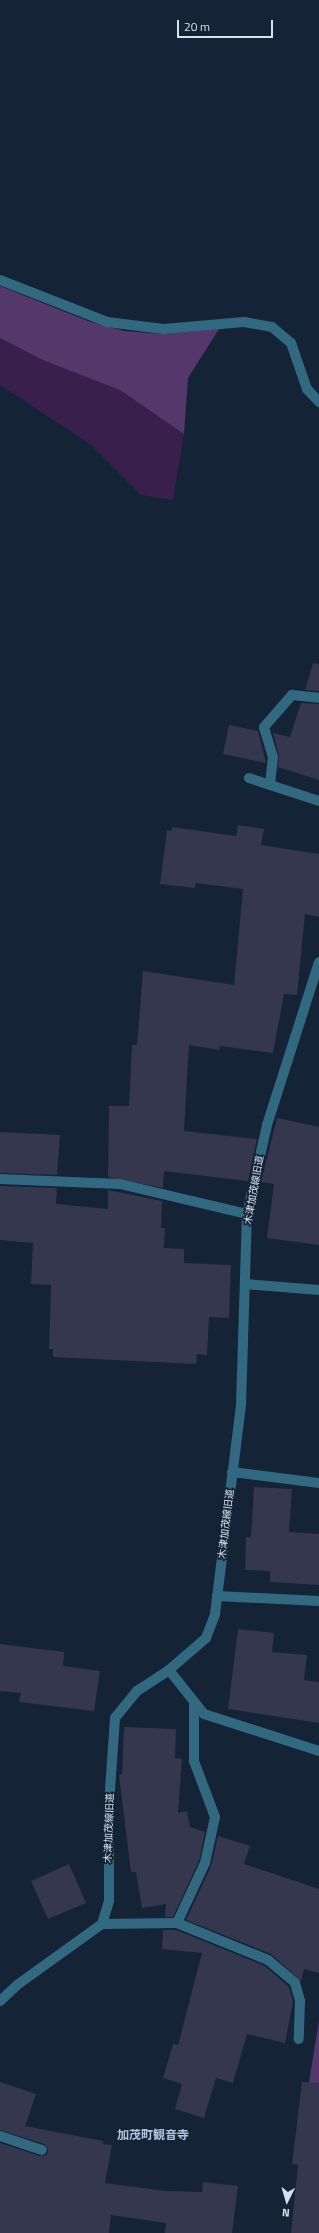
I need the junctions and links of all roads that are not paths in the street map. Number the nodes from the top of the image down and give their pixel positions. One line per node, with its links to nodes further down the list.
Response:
1 (0, 280): 2 (street)
2 (319, 402)
3 (319, 698): 5 (street)
4 (249, 778): 5 (street)
5 (270, 785): 6 (street)
6 (319, 801)
7 (319, 962): 9 (street, 木津加茂線旧道)
8 (0, 1179): 9 (street)
9 (247, 1214): 10 (street, 木津加茂線旧道)
10 (245, 1284): 11 (street); 12 (street, 木津加茂線旧道)
11 (319, 1290)
12 (232, 1472): 13 (street); 14 (street, 木津加茂線旧道)
13 (319, 1483)
14 (218, 1596): 15 (street); 16 (street, 木津加茂線旧道)
15 (319, 1601)
16 (169, 1670): 17 (street); 20 (street, 木津加茂線旧道)
17 (194, 1702): 18 (street); 19 (street)
18 (319, 1750)
19 (177, 1922): 20 (street); 22 (street)
20 (102, 1924): 21 (street)
21 (0, 2001)
22 (299, 2039)
23 (0, 2136): 24 (street)
24 (42, 2150)

